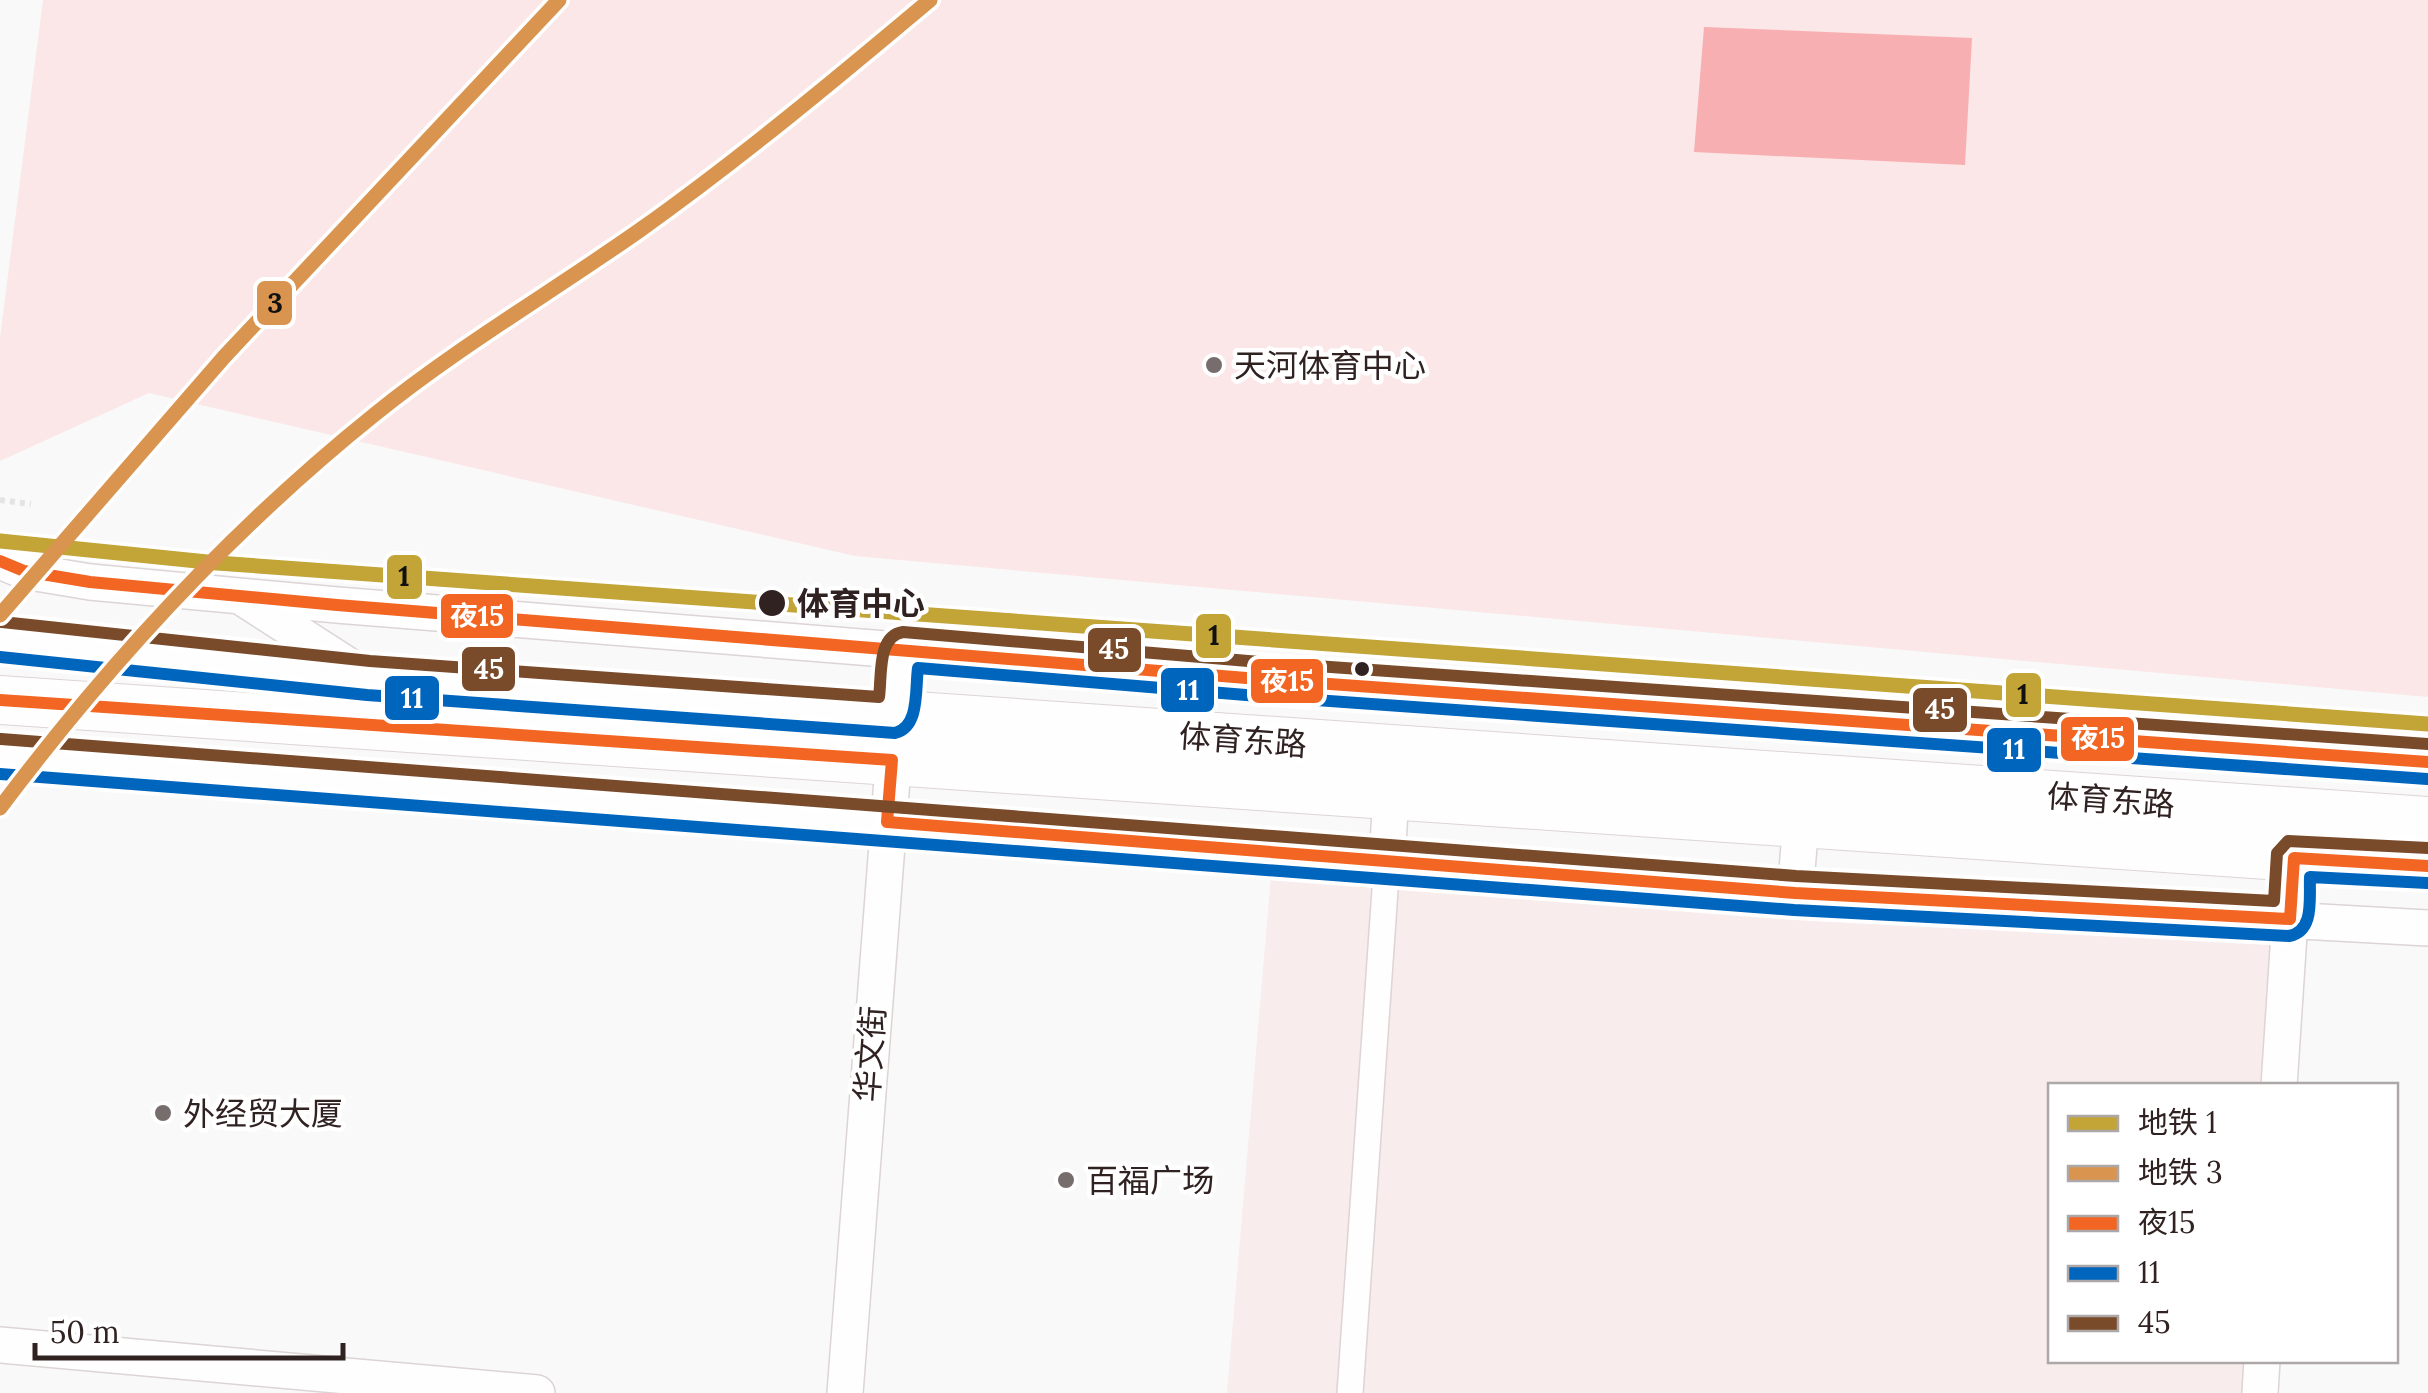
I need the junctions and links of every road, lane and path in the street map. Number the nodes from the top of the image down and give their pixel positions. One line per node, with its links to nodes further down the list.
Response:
1 (0, 500): 2 (path)
2 (31, 504)
3 (0, 561): 4 (street)
4 (240, 596): 6 (street); 7 (street)
5 (0, 639): 7 (main road, 体育东路)
6 (902, 648): 9 (street, 华文街); 11 (street)
7 (368, 678): 9 (main road, 体育东路)
8 (0, 700): 9 (main road, 体育东路)
9 (894, 738): 12 (main road, 体育东路); 13 (main road, 体育东路); 14 (street, 华文街)
10 (0, 756): 14 (street)
11 (2428, 762)
12 (1391, 793): 15 (main road, 体育东路); 18 (street)
13 (2428, 821)
14 (888, 822): 18 (street); 26 (street, 华文街)
15 (1801, 822): 16 (main road, 体育东路); 19 (street)
16 (2294, 858): 17 (main road, 体育东路); 20 (street)
17 (2428, 866)
18 (1386, 876): 19 (street); 27 (street)
19 (1796, 893): 20 (street)
20 (2290, 918): 21 (street); 22 (street)
21 (2428, 928)
22 (2279, 1083)
23 (0, 1345): 25 (street)
24 (2262, 1363): 28 (street)
25 (537, 1393)
26 (845, 1393)
27 (1350, 1393)
28 (2260, 1393)

